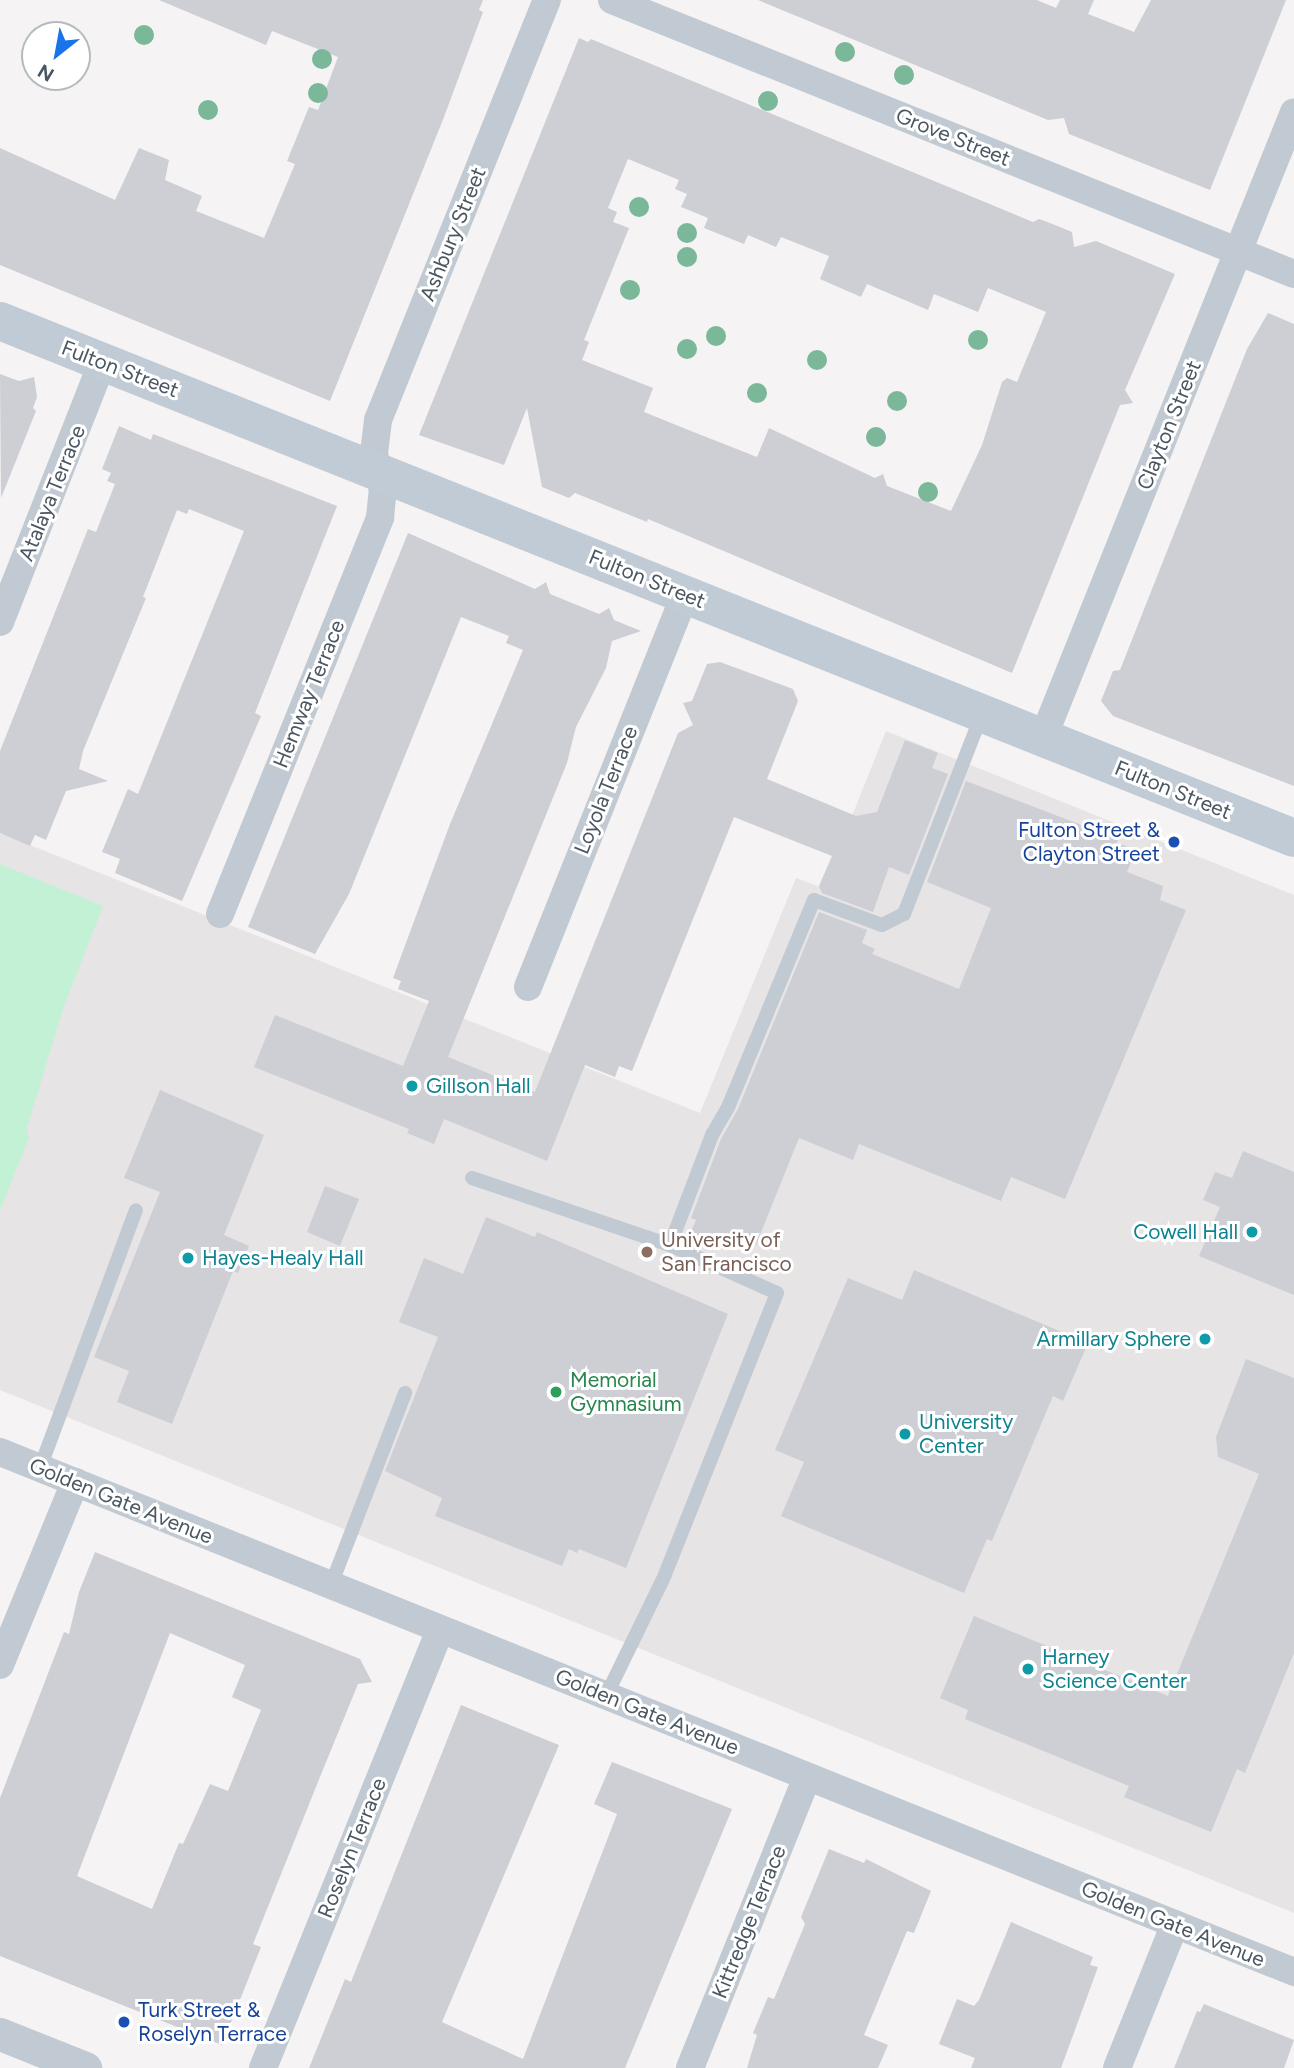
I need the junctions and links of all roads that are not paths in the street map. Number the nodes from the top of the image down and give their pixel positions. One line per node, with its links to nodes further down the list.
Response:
1 (547, 0): 8 (street, Ashbury Street)
2 (612, 0): 4 (street, Grove Street)
3 (1294, 112): 4 (street, Clayton Street)
4 (1238, 252): 5 (street, Grove Street); 12 (street, Clayton Street)
5 (1294, 274)
6 (0, 321): 7 (main road, Fulton Street)
7 (102, 363): 8 (main road, Fulton Street); 10 (street, Atalaya Terrace)
8 (378, 471): 9 (main road, Fulton Street); 14 (street, Hemway Terrace)
9 (685, 594): 11 (main road, Fulton Street); 15 (street, Loyola Terrace)
10 (0, 622)
11 (983, 713): 12 (main road, Fulton Street); 18 (lane)
12 (1043, 738): 13 (main road, Fulton Street)
13 (1294, 838)
14 (220, 914)
15 (528, 987)
16 (472, 1178): 18 (lane)
17 (136, 1210): 21 (lane)
18 (670, 1245): 26 (lane)
19 (405, 1392): 23 (lane)
20 (0, 1452): 21 (street, Golden Gate Avenue)
21 (40, 1468): 22 (street, Golden Gate Avenue)
22 (75, 1482): 23 (street, Golden Gate Avenue); 25 (street)
23 (331, 1585): 24 (street, Golden Gate Avenue)
24 (440, 1629): 26 (street, Golden Gate Avenue); 32 (street, Roselyn Terrace)
25 (0, 1665)
26 (606, 1696): 27 (street, Golden Gate Avenue)
27 (807, 1777): 28 (street, Golden Gate Avenue); 33 (street, Kittredge Terrace)
28 (1175, 1924): 29 (street, Golden Gate Avenue); 34 (street)
29 (1294, 1972)
30 (1, 2040): 31 (street)
31 (85, 2068)
32 (263, 2068)
33 (690, 2068)
34 (1117, 2068)

